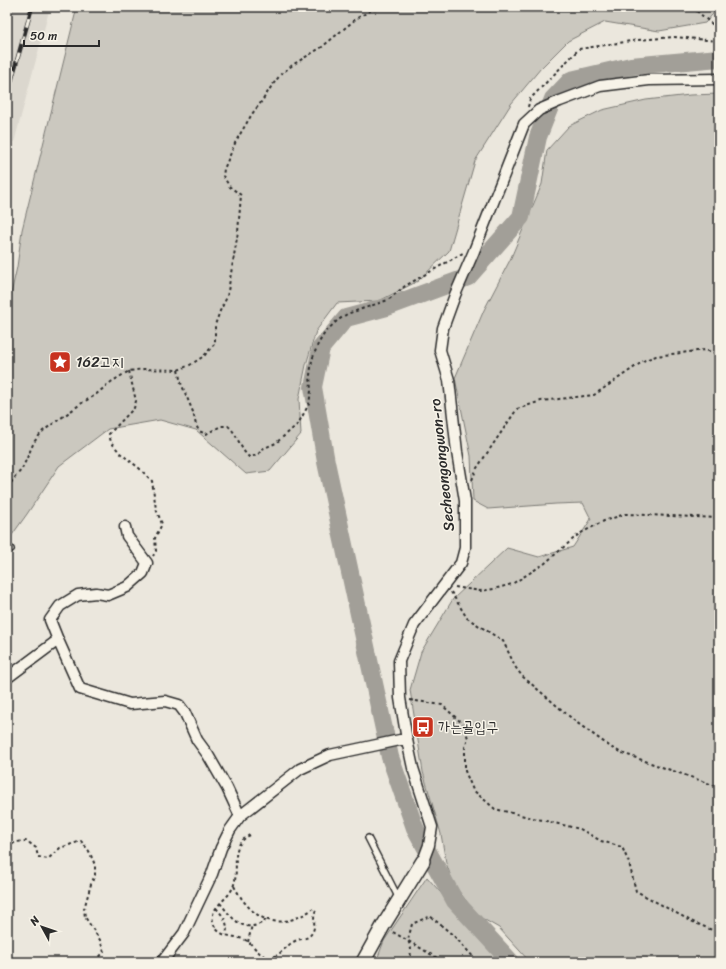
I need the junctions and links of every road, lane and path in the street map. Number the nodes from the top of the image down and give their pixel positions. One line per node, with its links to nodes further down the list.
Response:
1 (385, 7): 9 (path)
2 (692, 7): 3 (path)
3 (719, 30)
4 (719, 40): 6 (path)
5 (719, 79): 6 (street)
6 (524, 124): 7 (street)
7 (478, 241): 9 (path); 16 (street, Secheongongwon-ro)
8 (719, 354): 11 (path)
9 (178, 370): 10 (path)
10 (129, 371): 14 (path); 15 (path)
11 (472, 481)
12 (719, 518): 16 (path)
13 (124, 527): 15 (street)
14 (9, 550)
15 (147, 563): 17 (street)
16 (447, 583): 19 (street, Secheongongwon-ro); 21 (path)
17 (58, 640): 18 (street); 22 (street)
18 (7, 678)
19 (400, 698): 20 (street, Secheongongwon-ro); 34 (path)
20 (404, 740): 22 (street); 26 (street, Secheongongwon-ro)
21 (719, 787)
22 (240, 816): 39 (street)
23 (250, 836): 27 (path)
24 (368, 838): 28 (lane)
25 (7, 847): 38 (path)
26 (423, 861): 28 (street)
27 (234, 886): 29 (path); 31 (path)
28 (400, 900): 40 (street)
29 (220, 903): 30 (path); 32 (path)
30 (216, 908): 35 (path); 35 (path)
31 (266, 920): 32 (path); 37 (path)
32 (252, 925): 37 (path)
33 (390, 930): 36 (path)
34 (719, 933)
35 (226, 936): 37 (path)
36 (408, 940): 41 (path); 42 (path); 43 (path)
37 (248, 942)
38 (95, 962)
39 (162, 962)
40 (363, 962)
41 (410, 962)
42 (444, 962)
43 (478, 962)

